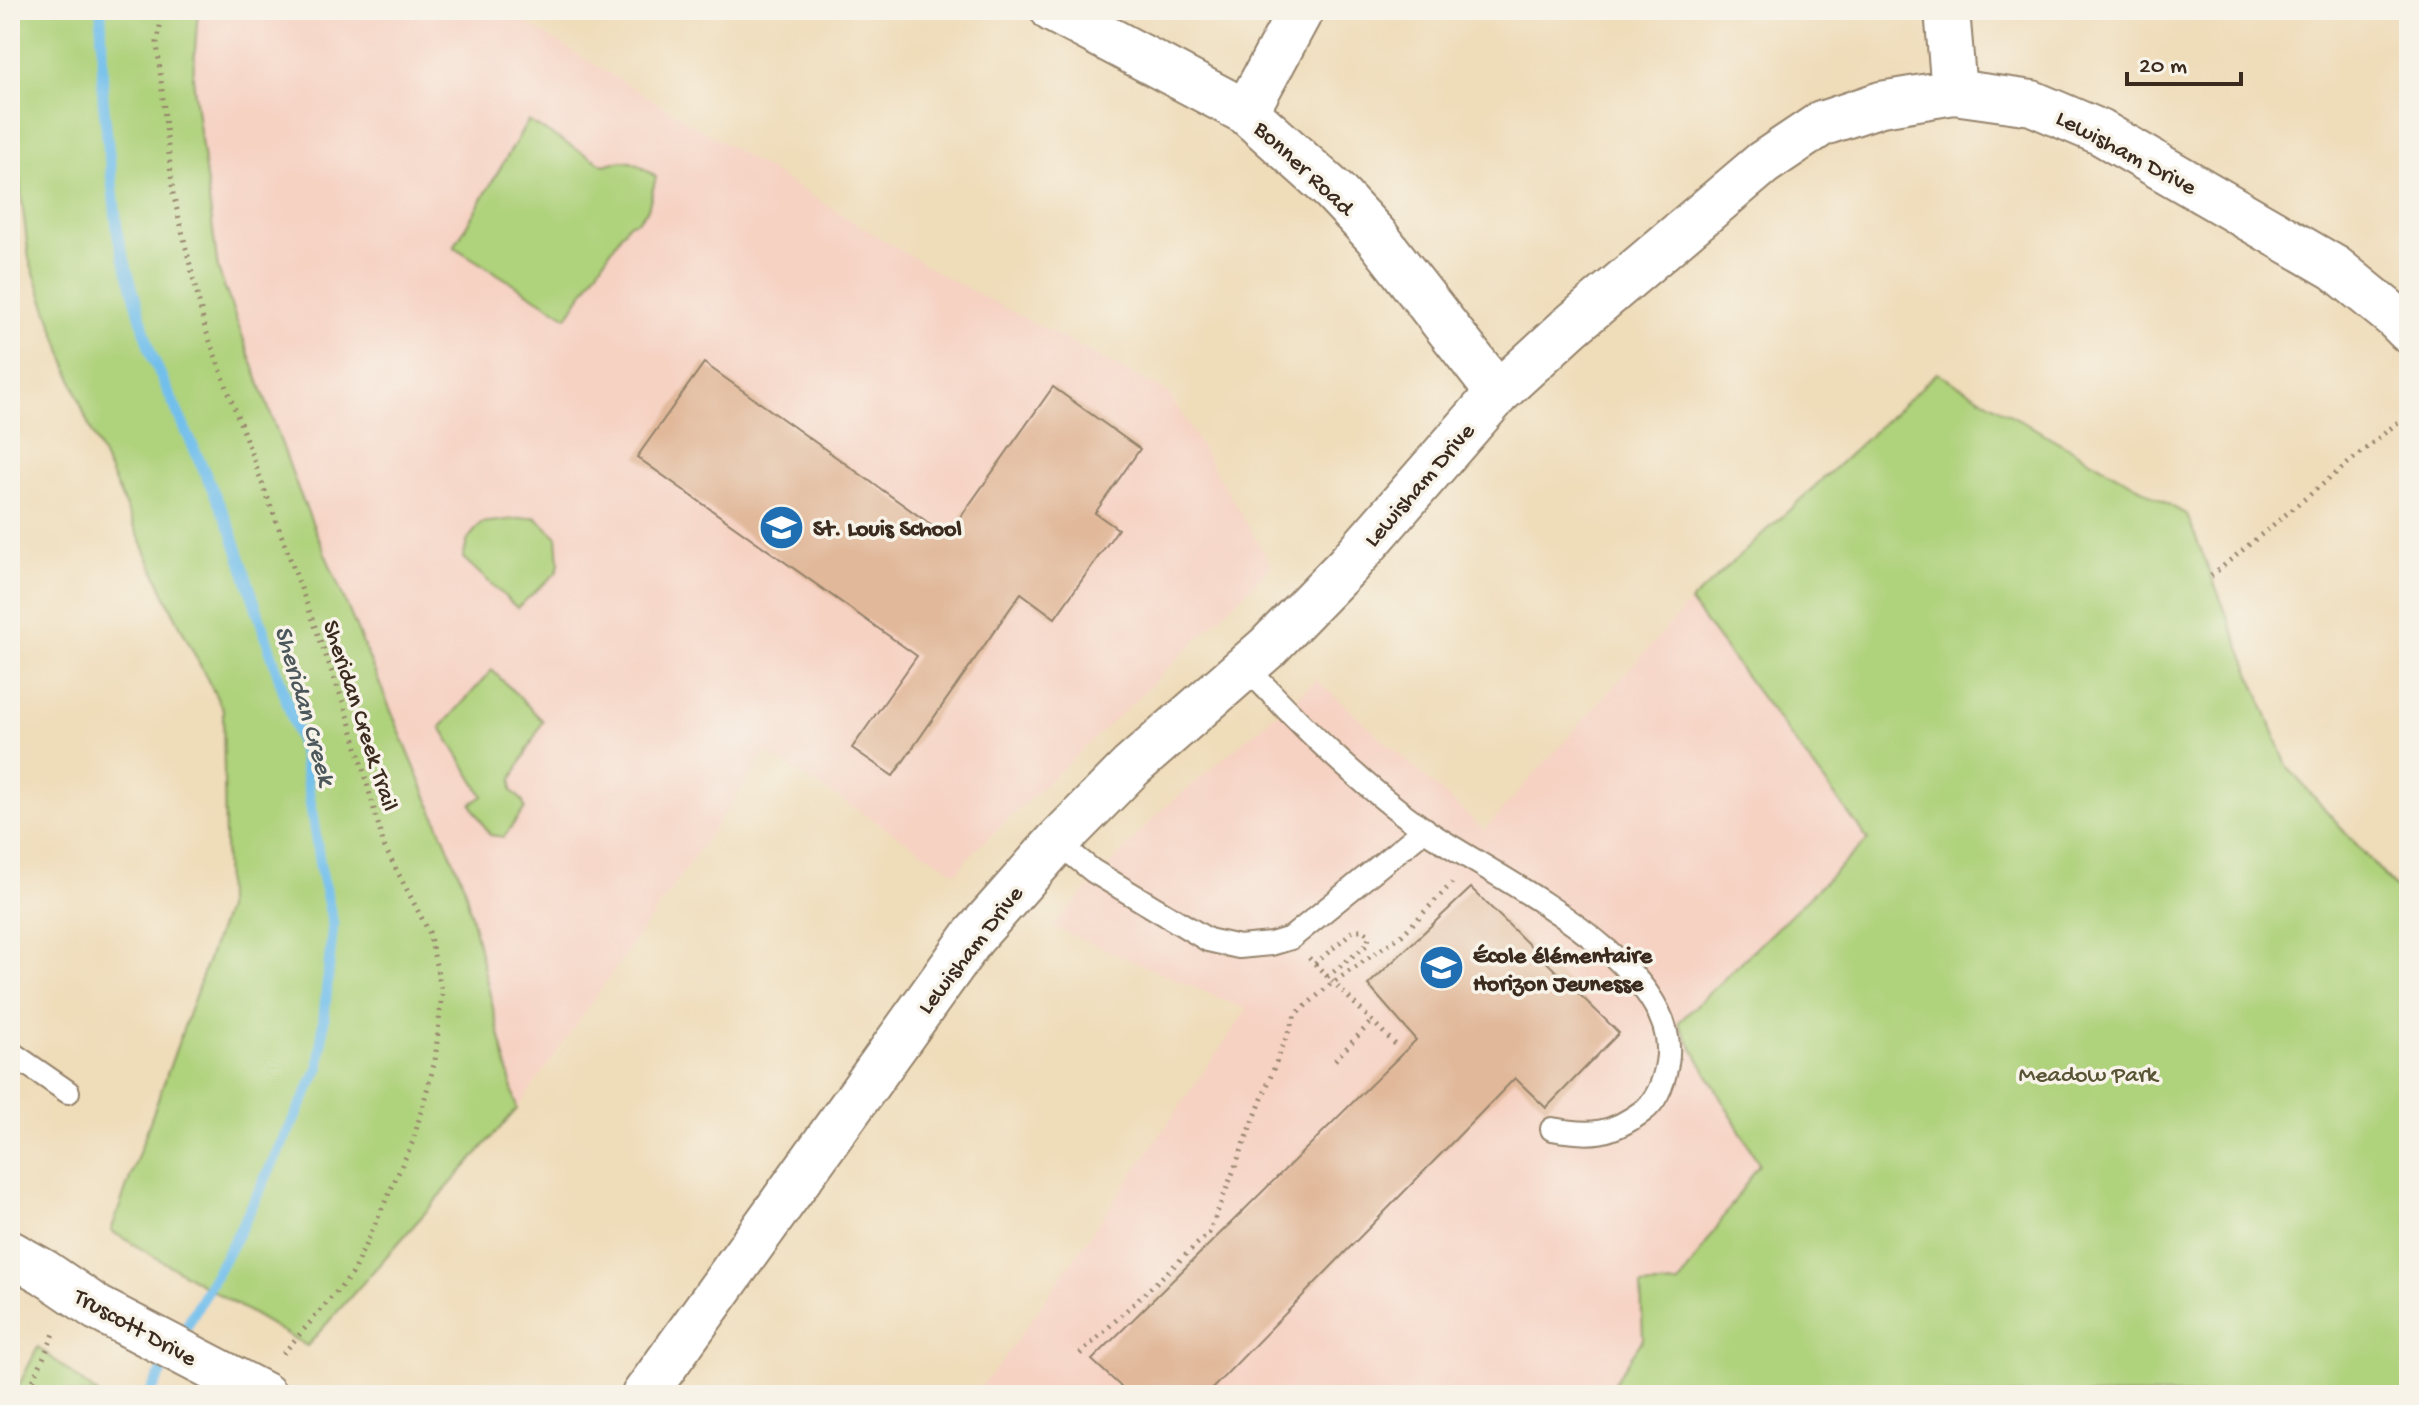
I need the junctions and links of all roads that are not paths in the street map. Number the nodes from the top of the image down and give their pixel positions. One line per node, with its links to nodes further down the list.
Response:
1 (1053, 10): 5 (street, Bonner Road)
2 (1301, 10): 5 (street)
3 (1947, 10): 4 (street)
4 (1954, 92): 6 (street, Lewisham Drive); 7 (street, Lewisham Drive)
5 (1246, 112): 7 (street, Bonner Road)
6 (2409, 331)
7 (1498, 393): 8 (street, Lewisham Drive)
8 (1246, 667): 9 (lane); 10 (street, Lewisham Drive)
9 (1425, 829): 10 (lane); 13 (lane)
10 (1057, 842): 16 (street, Lewisham Drive)
11 (10, 1052): 12 (lane)
12 (68, 1092)
13 (1552, 1129)
14 (10, 1253): 15 (street, Truscott Drive)
15 (247, 1386)
16 (644, 1395)

